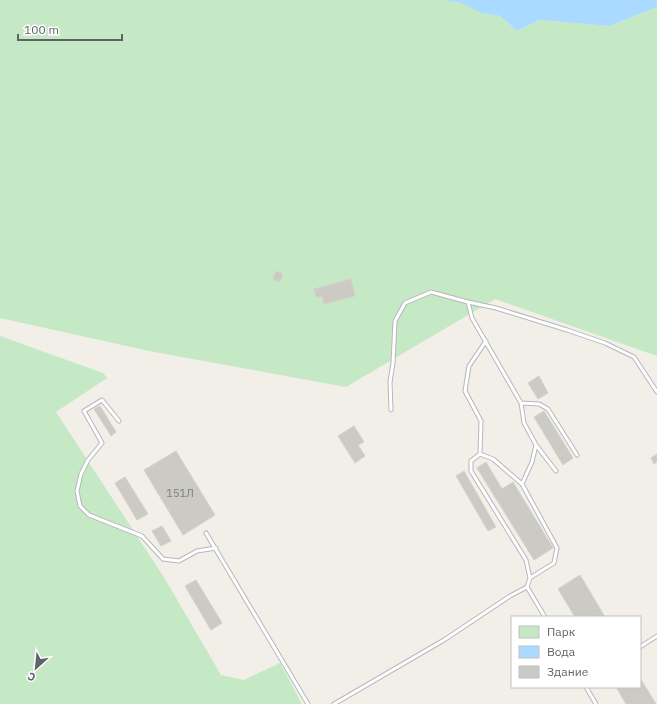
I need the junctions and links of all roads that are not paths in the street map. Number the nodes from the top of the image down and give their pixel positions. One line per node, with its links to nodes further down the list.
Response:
1 (468, 302): 2 (lane); 3 (lane); 5 (lane)
2 (486, 341): 4 (lane); 8 (lane)
3 (657, 392)
4 (522, 403): 7 (lane); 9 (lane)
5 (391, 410)
6 (119, 421): 13 (lane)
7 (536, 445): 10 (lane); 11 (lane)
8 (480, 454): 11 (lane); 14 (lane)
9 (577, 455)
10 (556, 471)
11 (522, 484): 14 (lane)
12 (206, 533): 13 (lane)
13 (216, 548): 20 (lane)
14 (530, 578): 15 (lane)
15 (527, 587): 16 (lane); 21 (lane)
16 (544, 616)
17 (657, 636): 18 (lane)
18 (641, 645)
19 (587, 688): 22 (lane)
20 (308, 704)
21 (334, 704)
22 (596, 704)

